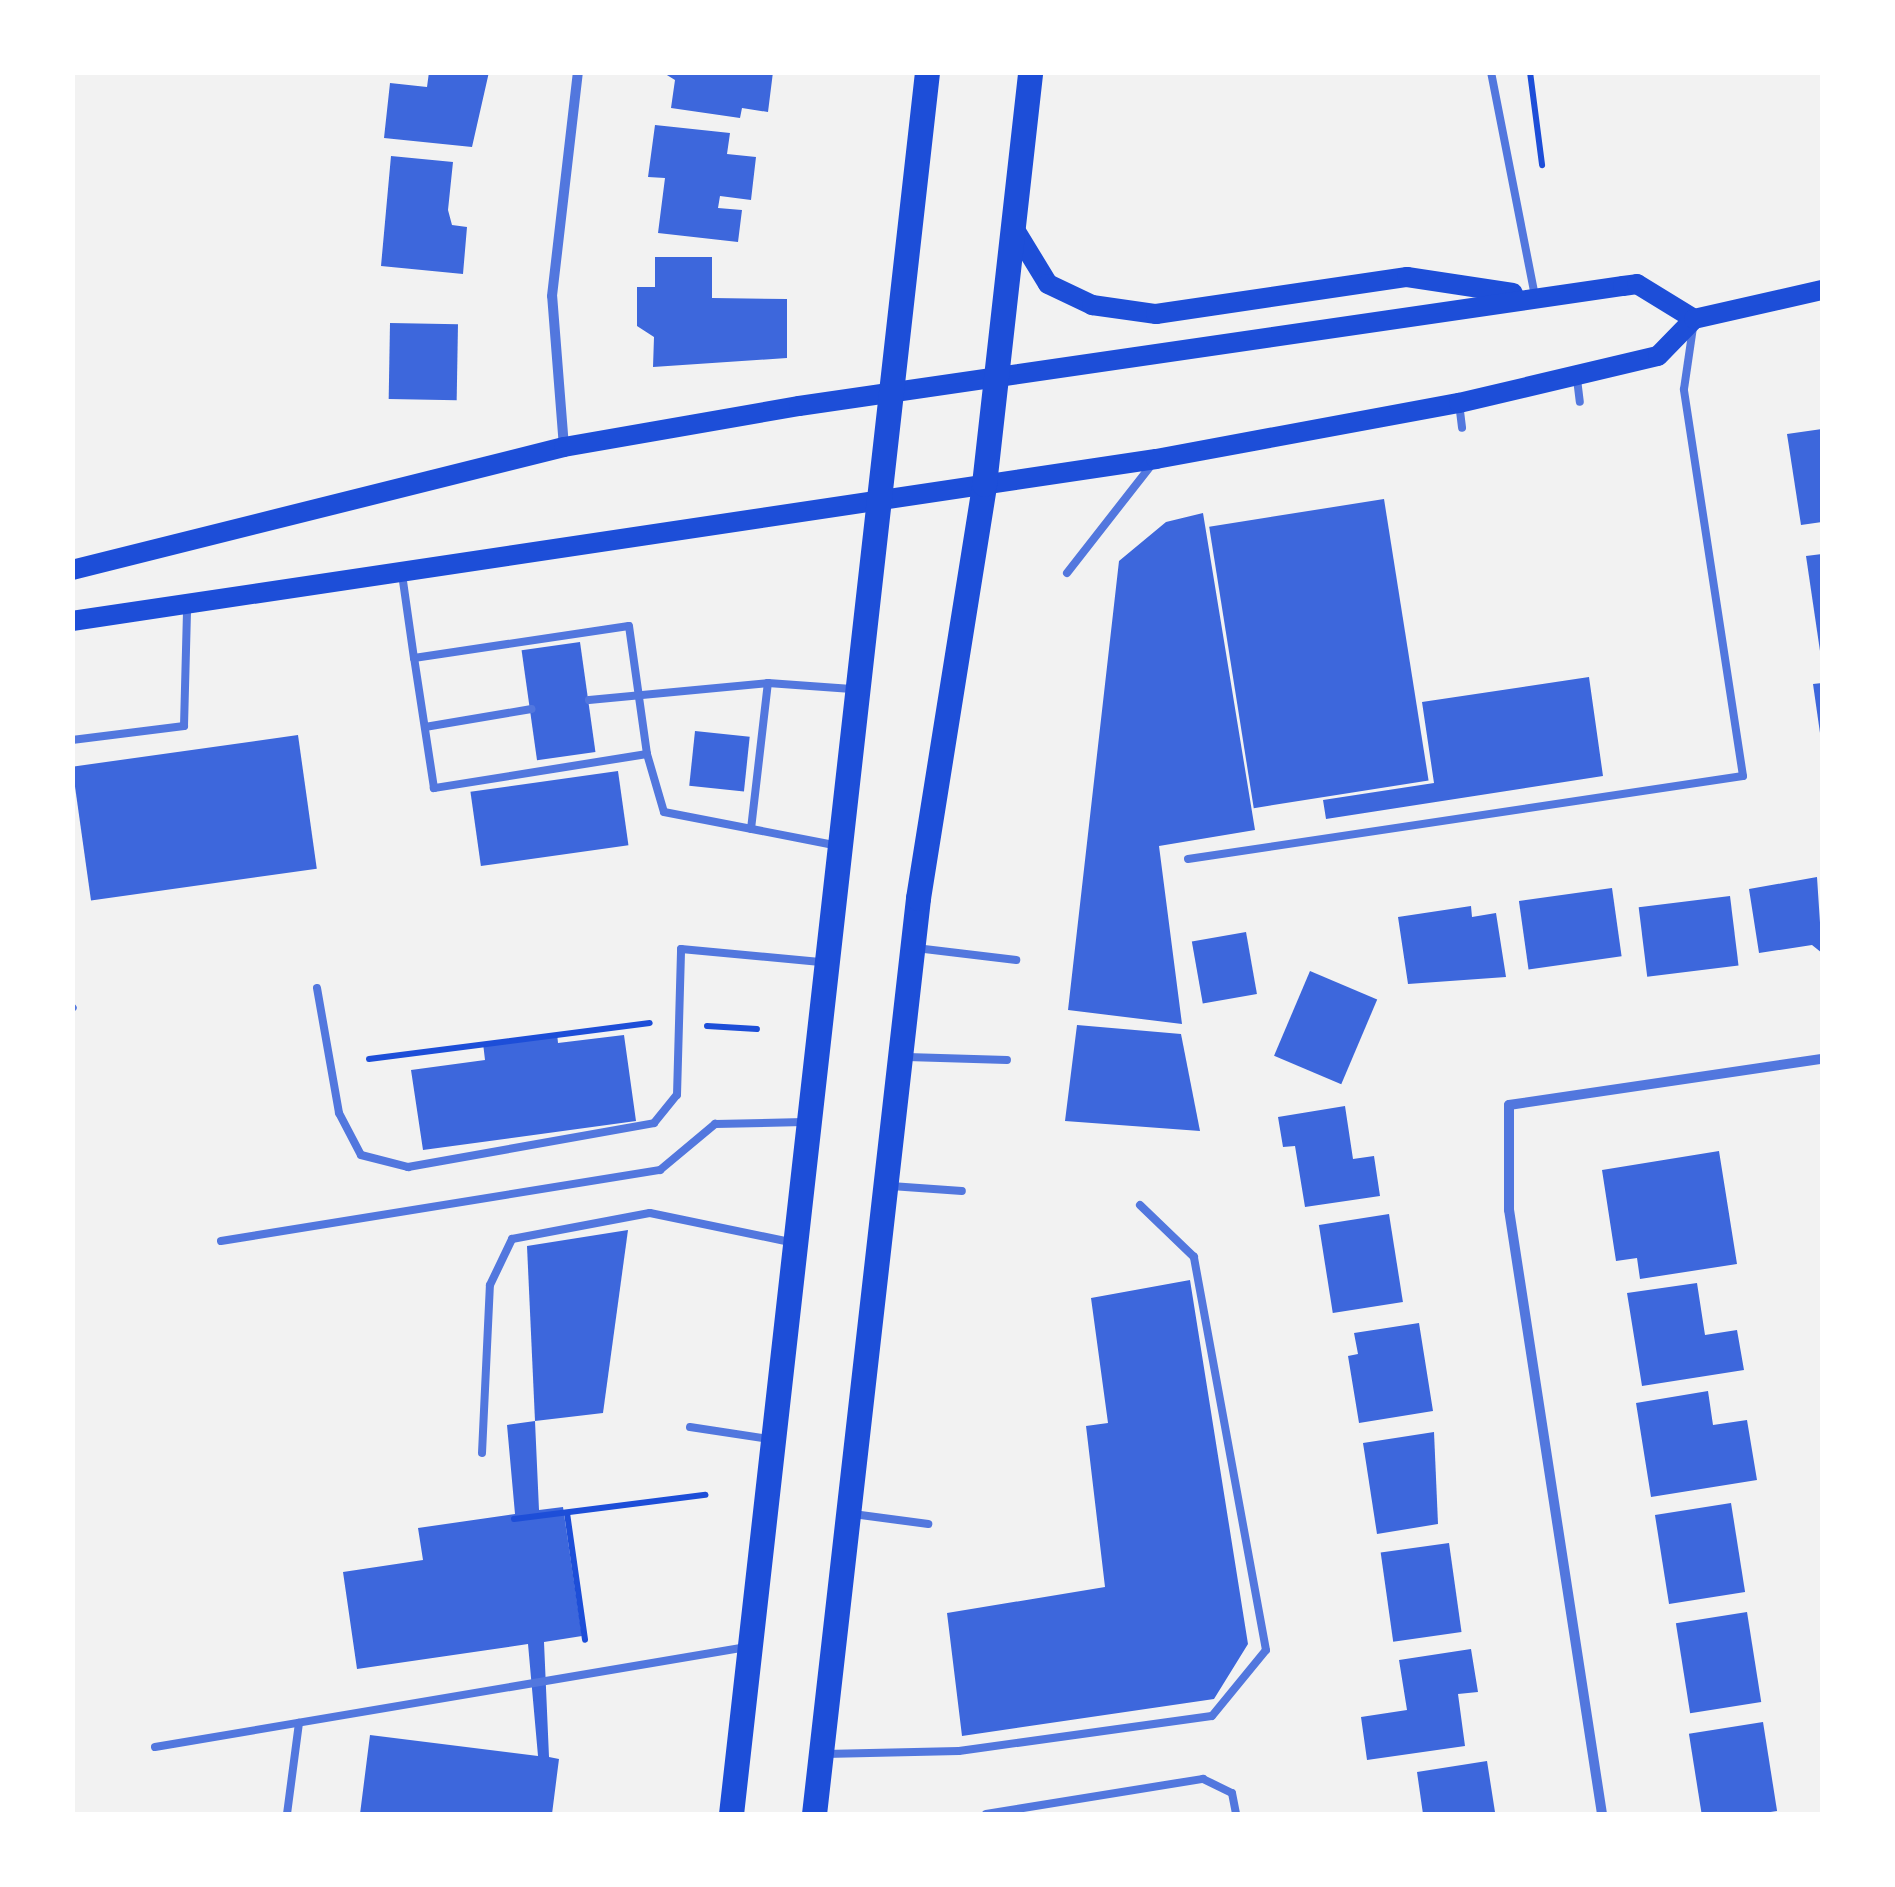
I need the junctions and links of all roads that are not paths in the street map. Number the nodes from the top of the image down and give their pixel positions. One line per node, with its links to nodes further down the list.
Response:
1 (578, 72): 15 (street)
2 (927, 72): 11 (main road)
3 (1030, 72): 5 (main road)
4 (1491, 72): 7 (lane)
5 (1012, 225): 7 (main road); 10 (main road)
6 (1822, 290): 8 (main road)
7 (1535, 296): 8 (main road); 10 (main road)
8 (1694, 319): 9 (main road); 35 (lane)
9 (1577, 378): 12 (lane); 13 (main road)
10 (995, 381): 11 (main road); 17 (main road)
11 (890, 394): 15 (main road); 18 (main road)
12 (1580, 402)
13 (1459, 403): 14 (lane); 16 (main road)
14 (1462, 428)
15 (564, 448): 19 (main road)
16 (1156, 459): 17 (main road); 21 (lane)
17 (984, 484): 18 (main road); 36 (main road)
18 (876, 499): 20 (main road); 27 (main road)
19 (72, 570)
20 (401, 570): 22 (main road); 24 (lane)
21 (1067, 573)
22 (187, 606): 23 (main road); 31 (lane)
23 (72, 622)
24 (414, 658): 26 (lane); 30 (lane)
25 (768, 682): 26 (lane); 27 (lane); 33 (lane)
26 (638, 690): 28 (lane); 32 (lane)
27 (856, 690): 34 (main road)
28 (588, 700)
29 (531, 709): 30 (lane)
30 (425, 727): 32 (lane)
31 (72, 740)
32 (647, 754): 33 (lane)
33 (751, 828): 34 (lane)
34 (838, 846): 38 (main road)
35 (1188, 860)
36 (913, 948): 37 (lane); 40 (main road)
37 (1016, 960)
38 (826, 963): 39 (lane); 43 (main road)
39 (317, 988)
40 (901, 1056): 42 (lane); 44 (main road)
41 (1822, 1059): 63 (street)
42 (1007, 1060)
43 (808, 1122): 47 (lane); 48 (main road)
44 (886, 1186): 45 (lane); 52 (main road)
45 (962, 1191)
46 (1140, 1205): 57 (lane)
47 (221, 1241)
48 (794, 1243): 50 (main road); 51 (lane)
49 (690, 1427): 50 (lane)
50 (772, 1440): 54 (main road)
51 (482, 1453)
52 (848, 1513): 53 (lane); 57 (main road)
53 (928, 1524)
54 (749, 1647): 55 (lane); 59 (main road)
55 (299, 1722): 56 (lane); 58 (lane)
56 (155, 1747)
57 (821, 1754): 60 (main road)
58 (287, 1814)
59 (731, 1814)
60 (814, 1814)
61 (986, 1814): 62 (lane)
62 (1236, 1814)
63 (1602, 1814)

